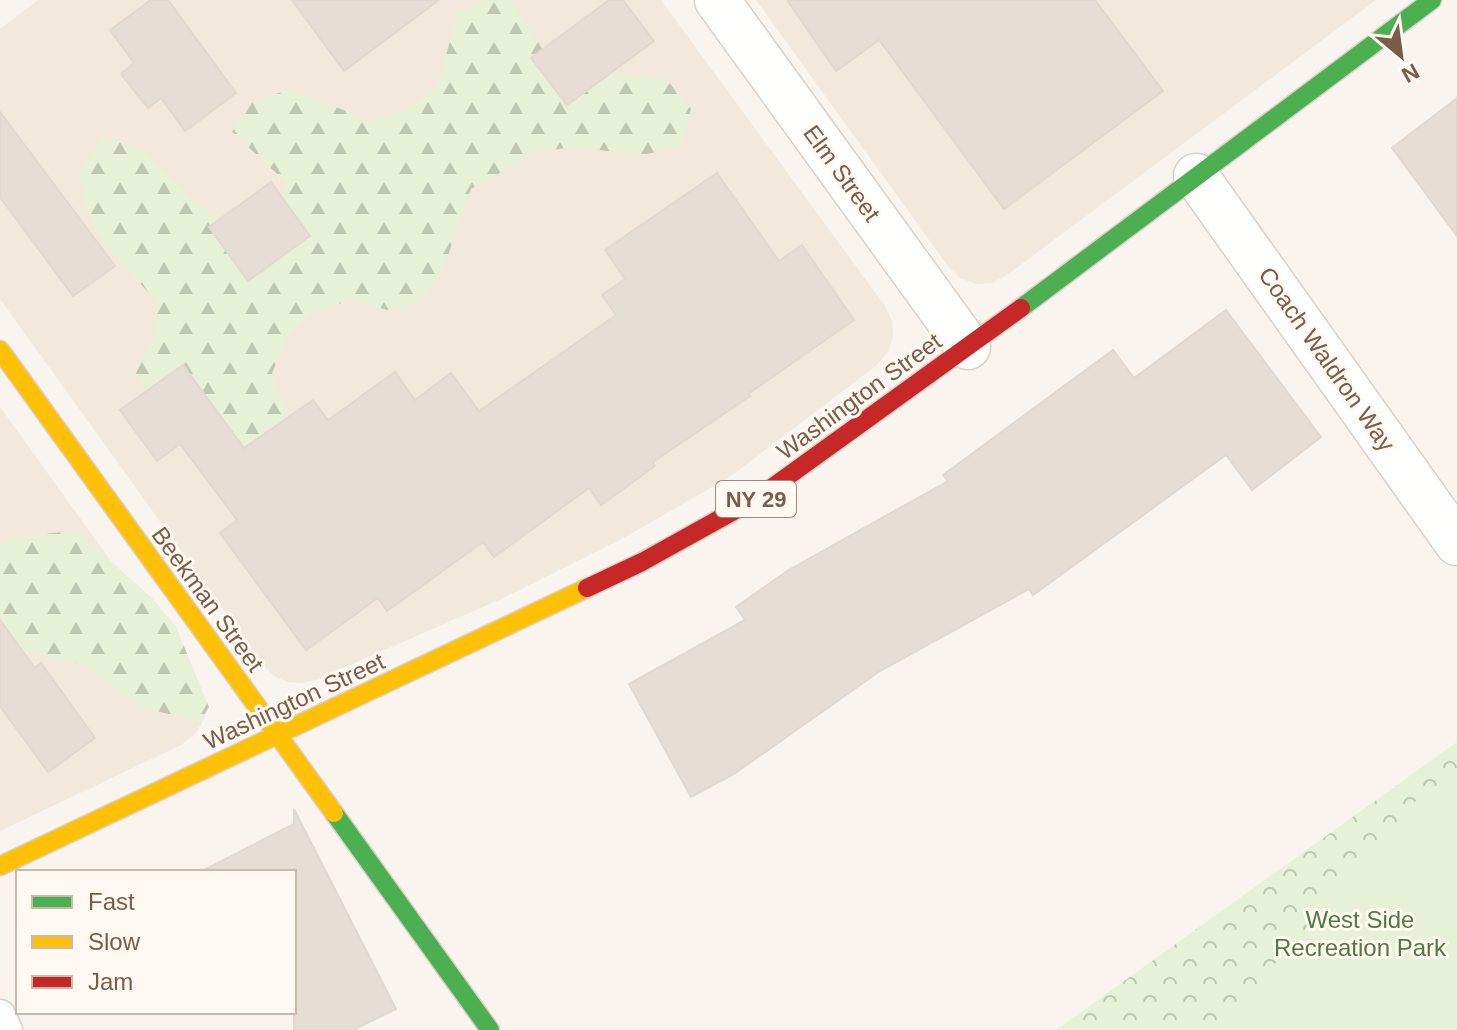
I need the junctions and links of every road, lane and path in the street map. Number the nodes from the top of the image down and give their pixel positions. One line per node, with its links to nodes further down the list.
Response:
1 (717, 0): 4 (street, Elm Street)
2 (1432, 0): 3 (main road, Washington Street / NY 29)
3 (1196, 176): 4 (main road, Washington Street / NY 29); 6 (street, Coach Waldron Way)
4 (968, 347): 7 (main road, Washington Street / NY 29)
5 (0, 350): 7 (main road, Beekman Street)
6 (1457, 543)
7 (276, 735): 8 (main road, Washington Street / NY 29); 11 (main road, Beekman Street)
8 (0, 866)
9 (0, 1015): 10 (lane)
10 (7, 1030)
11 (490, 1030)

